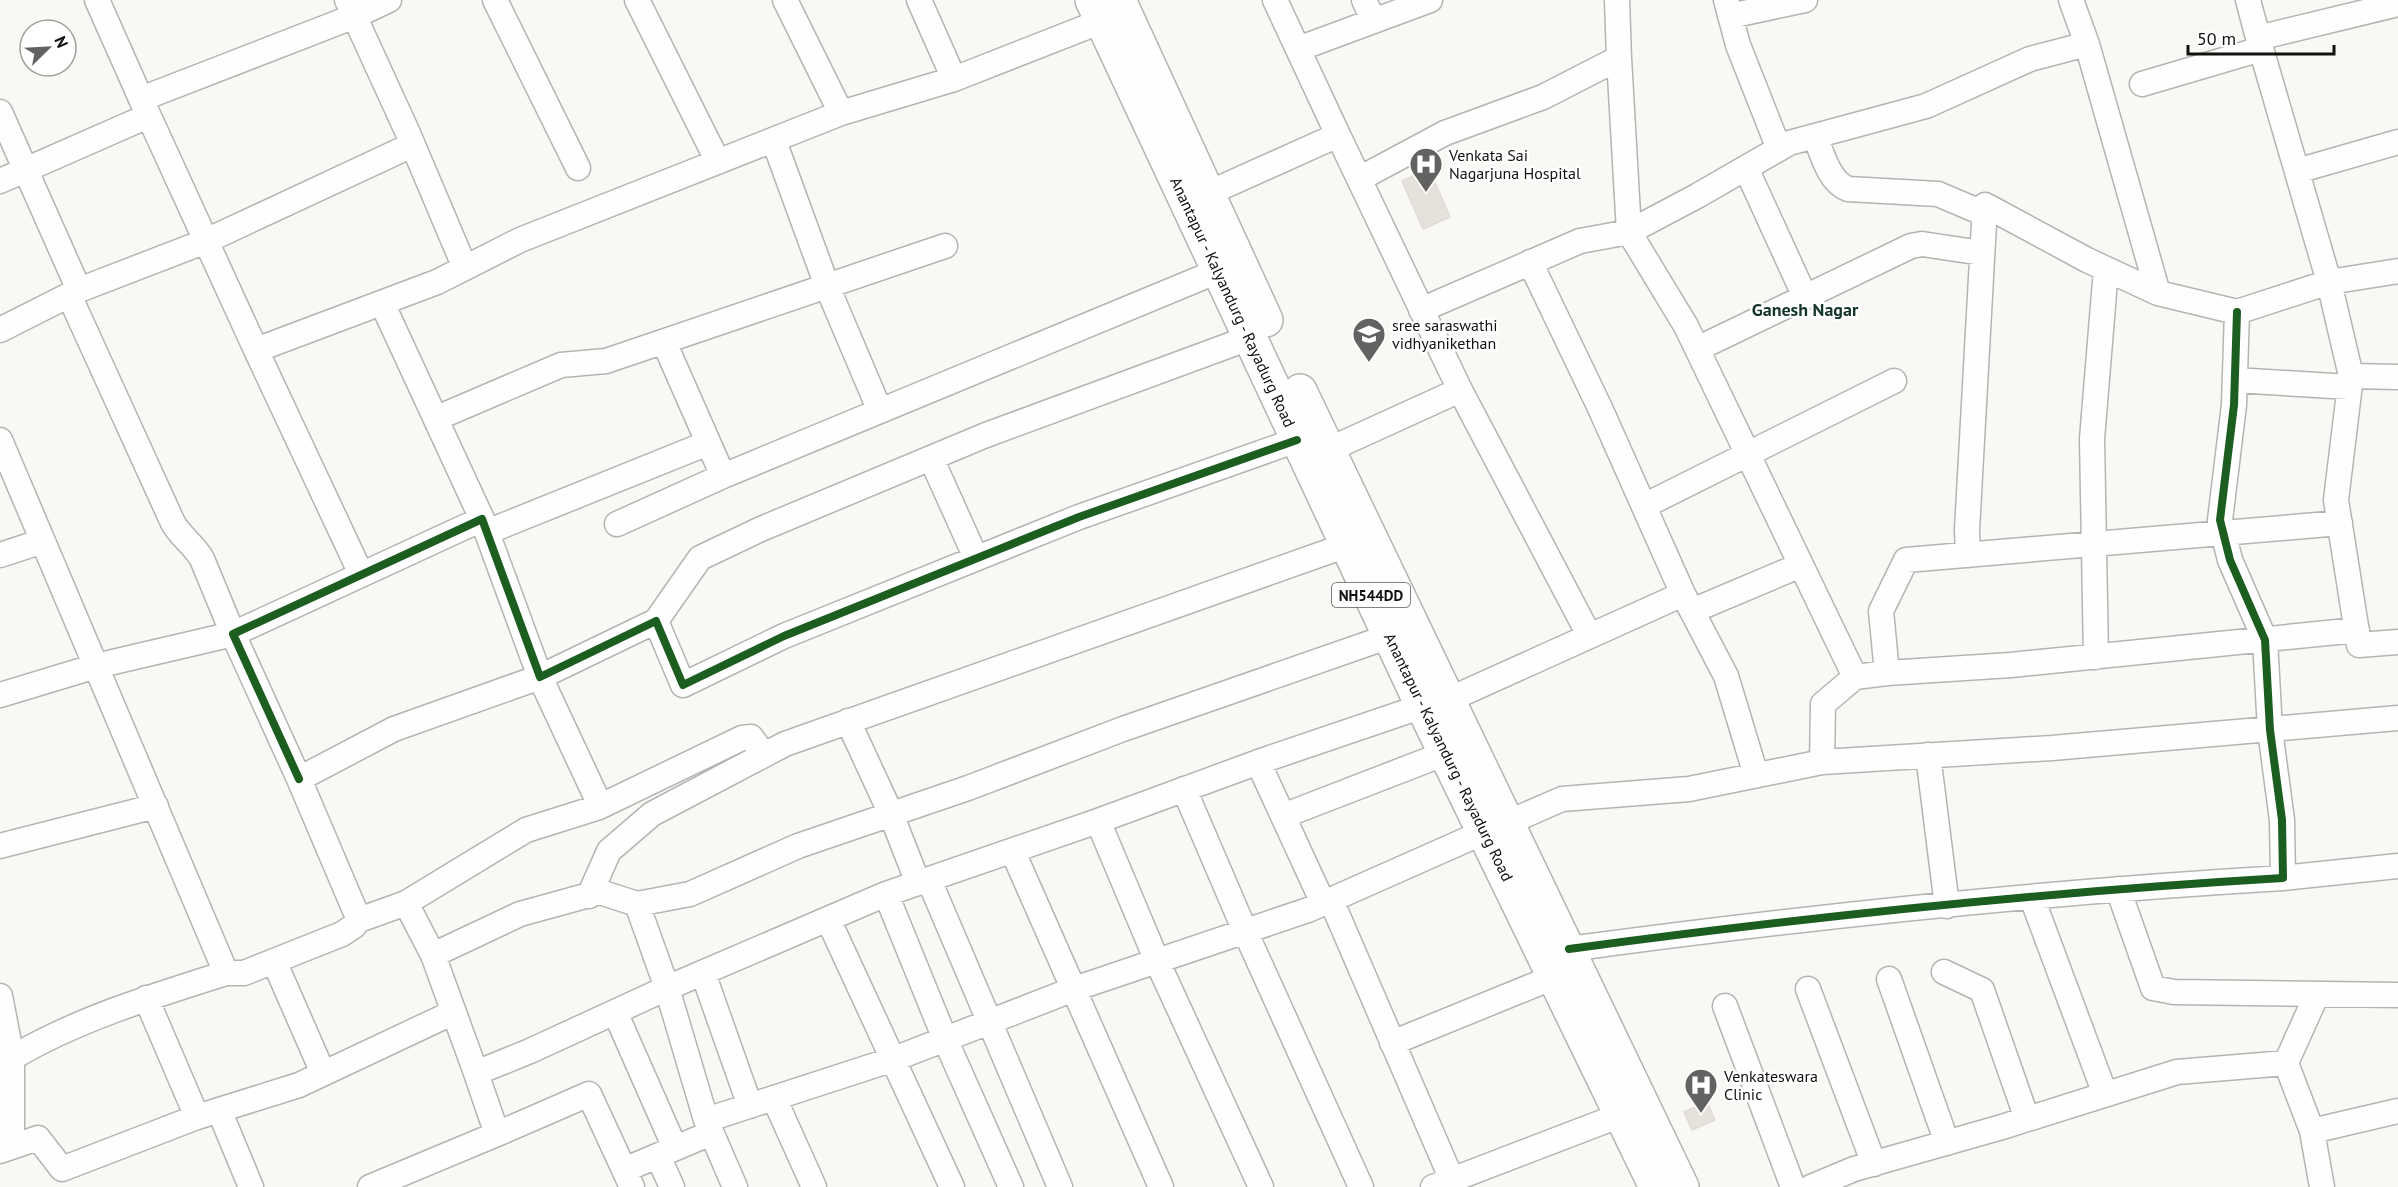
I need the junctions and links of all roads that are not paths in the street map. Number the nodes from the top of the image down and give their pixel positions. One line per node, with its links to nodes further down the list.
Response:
1 (97, 0): 24 (street)
2 (389, 0): 15 (street)
3 (495, 0): 34 (street)
4 (637, 0): 33 (street)
5 (785, 0): 26 (street)
6 (919, 0): 22 (street)
7 (1275, 0): 20 (street)
8 (1430, 0): 17 (street)
9 (1617, 0): 21 (street)
10 (1805, 0): 16 (street)
11 (2071, 0): 18 (street)
12 (2248, 0): 19 (street)
13 (2398, 4): 19 (street)
14 (1104, 7): 22 (street); 40 (highway, Anantapur - Kalyandurg - Rayadurg Road / NH544DD); 49 (highway, Anantapur - Kalyandurg - Rayadurg Road / NH544DD)
15 (351, 8): 24 (street); 31 (street)
16 (1728, 8): 32 (street)
17 (1369, 10): 20 (street)
18 (2087, 44): 28 (street); 54 (street)
19 (2259, 44): 23 (street); 37 (street)
20 (1298, 49): 27 (street)
21 (1619, 58): 38 (street); 42 (street)
22 (954, 79): 26 (street)
23 (2142, 84)
24 (145, 108): 36 (street); 43 (street)
25 (0, 112): 36 (street)
26 (842, 113): 29 (street)
27 (1338, 135): 38 (street); 40 (street)
28 (1815, 136): 32 (street); 41 (street)
29 (774, 141): 33 (street); 52 (street)
30 (2398, 142): 37 (street)
31 (412, 145): 43 (street); 47 (street)
32 (1779, 149): 35 (street)
33 (718, 162): 47 (street)
34 (578, 168)
35 (1746, 168): 42 (street); 55 (street)
36 (24, 170): 39 (street); 53 (street)
37 (2297, 171): 51 (street)
38 (1359, 179): 57 (street)
39 (0, 181)
40 (1209, 193): 73 (highway, Anantapur - Kalyandurg - Rayadurg Road / NH544DD)
41 (1984, 214): 45 (street); 48 (street)
42 (1629, 232): 46 (street); 62 (street)
43 (206, 241): 53 (street); 63 (street)
44 (945, 246): 52 (street)
45 (1982, 253): 55 (street); 86 (street)
46 (1530, 262): 57 (street); 77 (street)
47 (465, 268): 56 (street)
48 (2106, 269): 54 (street); 83 (street)
49 (1218, 271): 60 (highway, Anantapur - Kalyandurg - Rayadurg Road / NH544DD); 69 (street)
50 (2398, 271): 51 (street)
51 (2329, 282): 58 (street); 67 (street)
52 (827, 286): 61 (street); 69 (street)
53 (74, 293): 59 (street); 93 (street)
54 (2158, 293): 58 (street)
55 (1805, 297): 62 (street)
56 (382, 303): 63 (street); 70 (street)
57 (1421, 310): 68 (street)
58 (2238, 312): 65 (street)
59 (0, 330)
60 (1249, 338): 73 (highway, Anantapur - Kalyandurg - Rayadurg Road / NH544DD); 75 (street)
61 (664, 342): 70 (street); 72 (street)
62 (1697, 349): 74 (street)
63 (256, 350): 89 (street)
64 (2398, 377): 67 (street)
65 (2235, 380): 67 (street); 81 (street)
66 (1894, 381): 74 (street)
67 (2350, 382): 78 (street)
68 (1460, 390): 73 (street); 95 (street)
69 (880, 411): 76 (street)
70 (436, 418): 80 (street)
71 (0, 440): 82 (street)
72 (708, 443): 76 (street); 80 (street)
73 (1311, 450): 84 (highway, Anantapur - Kalyandurg - Rayadurg Road / NH544DD); 87 (street); 104 (highway, Anantapur - Kalyandurg - Rayadurg Road / NH544DD)
74 (1747, 455): 77 (street); 88 (street)
75 (931, 458): 87 (street); 91 (street)
76 (723, 476): 79 (street)
77 (1644, 506): 90 (street)
78 (2340, 523): 81 (street); 92 (street)
79 (617, 524)
80 (484, 525): 89 (street); 101 (street)
81 (2223, 532): 83 (street); 96 (street)
82 (43, 541): 85 (street); 99 (street)
83 (2094, 544): 86 (street); 98 (street)
84 (1347, 545): 94 (highway, Anantapur - Kalyandurg - Rayadurg Road / NH544DD); 106 (street)
85 (0, 555)
86 (1968, 555): 100 (street)
87 (976, 558): 91 (street)
88 (1801, 565): 90 (street); 102 (street)
89 (361, 574): 93 (street)
90 (1687, 602): 95 (street); 113 (street)
91 (656, 621): 101 (street)
92 (2357, 630): 96 (street); 97 (street)
93 (233, 634): 99 (street); 114 (street)
94 (1390, 636): 104 (highway, Anantapur - Kalyandurg - Rayadurg Road / NH544DD); 118 (street)
95 (1589, 636): 104 (street)
96 (2265, 640): 98 (street); 107 (street)
97 (2398, 642)
98 (2096, 657): 100 (street)
99 (96, 666): 103 (street); 116 (street)
100 (1887, 673): 102 (street)
101 (540, 677): 114 (street); 117 (street)
102 (1855, 677): 112 (street)
103 (0, 695)
104 (1436, 703): 108 (highway, Anantapur - Kalyandurg - Rayadurg Road / NH544DD); 111 (street); 121 (highway, Anantapur - Kalyandurg - Rayadurg Road / NH544DD)
105 (2398, 718): 107 (street)
106 (848, 722): 109 (street); 118 (street)
107 (2270, 730): 110 (street); 125 (street)
108 (1446, 753): 119 (street); 121 (highway, Anantapur - Kalyandurg - Rayadurg Road / NH544DD)
109 (764, 755): 117 (street); 129 (street)
110 (1928, 756): 112 (street); 134 (street)
111 (1258, 762): 115 (street); 119 (street)
112 (1822, 762): 113 (street)
113 (1756, 775): 121 (street)
114 (298, 778): 136 (street)
115 (1184, 789): 120 (street); 137 (street)
116 (156, 806): 122 (street); 143 (street)
117 (599, 807): 132 (street)
118 (891, 814): 126 (street); 133 (street)
119 (1283, 816): 131 (street)
120 (1098, 821): 123 (street); 140 (street)
121 (1496, 828): 131 (street); 141 (highway, Anantapur - Kalyandurg - Rayadurg Road / NH544DD)
122 (0, 846)
123 (1013, 852): 126 (street); 147 (street)
124 (2398, 866): 125 (street)
125 (2283, 878): 127 (street)
126 (924, 882): 128 (street); 156 (street)
127 (2118, 889): 130 (street); 149 (street)
128 (885, 894): 135 (street); 157 (street)
129 (589, 896): 133 (street); 138 (street)
130 (2032, 898): 134 (street); 164 (street)
131 (1327, 902): 137 (street); 158 (street)
132 (406, 903): 136 (street); 138 (street)
133 (637, 904): 146 (street)
134 (1947, 906): 141 (street)
135 (828, 919): 144 (street); 160 (street)
136 (359, 920): 139 (street)
137 (1245, 931): 140 (street); 190 (street)
138 (433, 955): 154 (street)
139 (274, 961): 143 (street); 162 (street)
140 (1157, 961): 147 (street); 189 (street)
141 (1562, 963): 158 (street); 169 (highway, Anantapur - Kalyandurg - Rayadurg Road / NH544DD); 192 (highway, Anantapur - Kalyandurg - Rayadurg Road / NH544DD)
142 (1944, 972): 170 (street)
143 (226, 973): 152 (street)
144 (703, 973): 146 (street); 166 (street)
145 (1889, 979): 174 (street)
146 (667, 988): 155 (street); 171 (street)
147 (1074, 989): 156 (street); 188 (street)
148 (1808, 989): 177 (street)
149 (2317, 994): 150 (street); 161 (street)
150 (2398, 995)
151 (0, 996): 159 (street)
152 (146, 998): 159 (street); 168 (street)
153 (1725, 1006): 193 (street)
154 (454, 1012): 162 (street); 163 (street)
155 (615, 1012): 163 (street); 176 (street)
156 (990, 1022): 157 (street); 187 (street)
157 (945, 1040): 160 (street); 186 (street)
158 (1392, 1043): 179 (street)
159 (12, 1058): 175 (street)
160 (894, 1059): 165 (street); 185 (street)
161 (2286, 1064): 164 (street); 172 (street)
162 (323, 1073): 168 (street)
163 (476, 1073): 173 (street)
164 (2105, 1094): 170 (street)
165 (774, 1098): 166 (street); 184 (street)
166 (750, 1106): 171 (street)
167 (2398, 1111): 172 (street)
168 (208, 1114): 175 (street); 180 (street)
169 (1622, 1115): 179 (street); 191 (highway, Anantapur - Kalyandurg - Rayadurg Road / NH544DD)
170 (2027, 1119): 174 (street)
171 (709, 1126): 176 (street); 183 (street)
172 (2312, 1131): 195 (street)
173 (497, 1134): 178 (street); 181 (street)
174 (1947, 1143): 177 (street)
175 (7, 1148)
176 (666, 1152): 178 (street); 182 (street)
177 (1874, 1164): 194 (street)
178 (628, 1179)
179 (1442, 1183)
180 (251, 1187)
181 (370, 1187)
182 (672, 1187)
183 (735, 1187)
184 (814, 1187)
185 (952, 1187)
186 (1011, 1187)
187 (1060, 1187)
188 (1161, 1187)
189 (1261, 1187)
190 (1361, 1187)
191 (1656, 1187)
192 (1682, 1187)
193 (1793, 1187)
194 (1811, 1187)
195 (2322, 1187)

